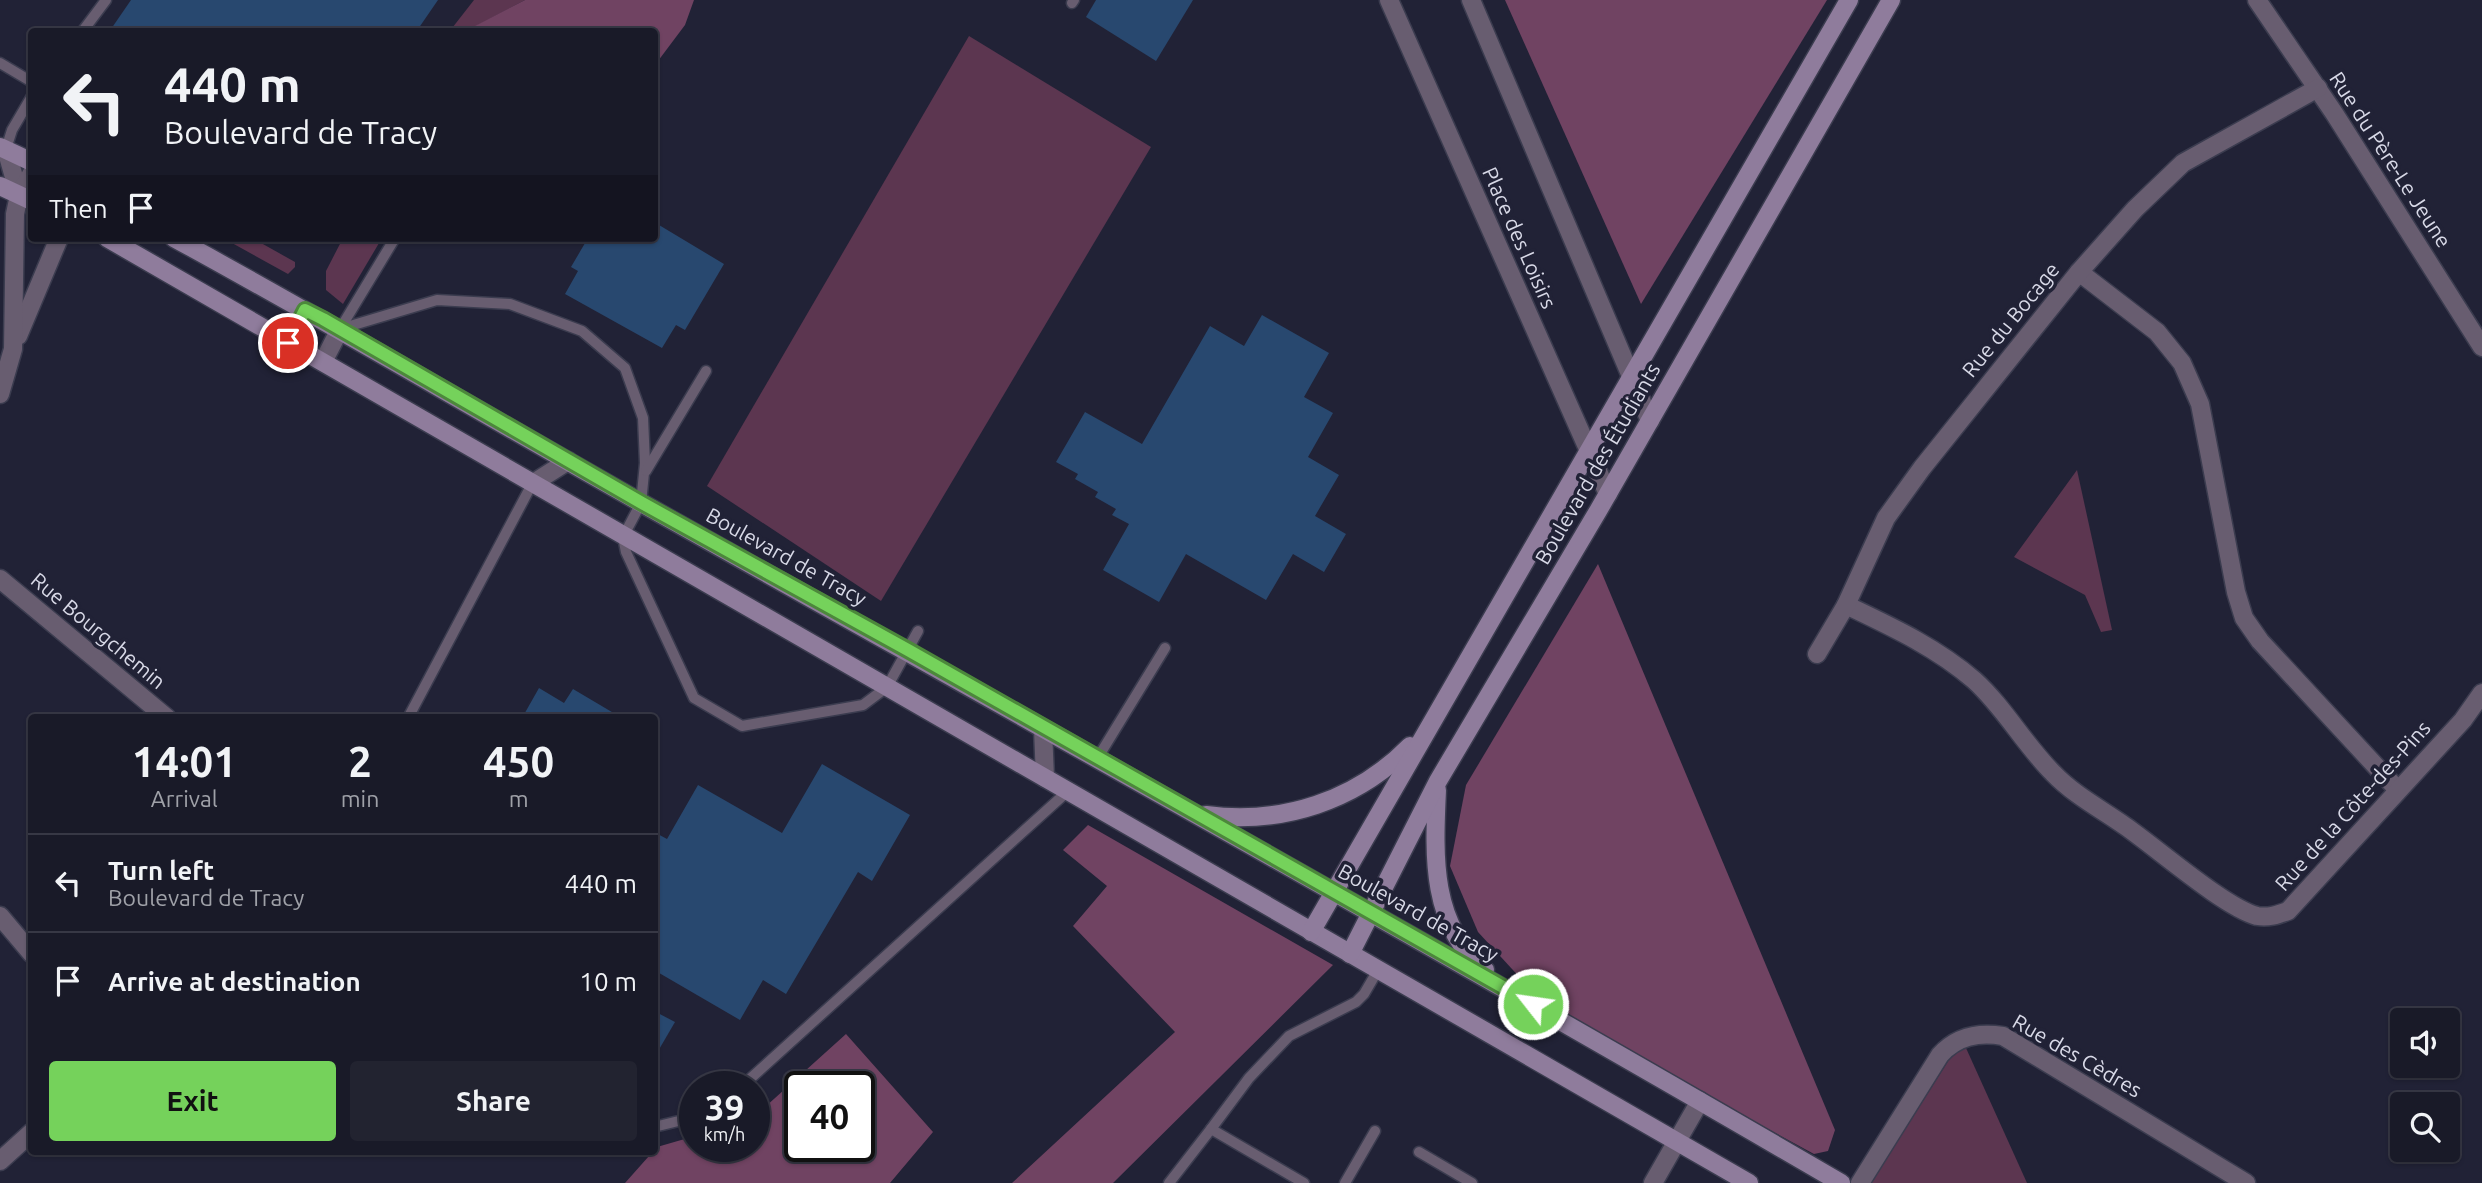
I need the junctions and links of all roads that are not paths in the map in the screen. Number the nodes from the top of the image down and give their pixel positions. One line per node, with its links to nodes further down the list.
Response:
1 (106, 0): 7 (lane)
2 (1389, 0): 31 (street, Place des Loisirs)
3 (1471, 0): 28 (street)
4 (1849, 0): 28 (street, Boulevard des Étudiants)
5 (1891, 0): 30 (street, Boulevard des Étudiants)
6 (2257, 0): 10 (street, Rue du Père-Le Jeune)
7 (85, 28)
8 (0, 63): 9 (lane)
9 (28, 80)
10 (2318, 88): 20 (street, Rue du Bocage); 24 (street, Rue du Père-Le Jeune)
11 (28, 103): 12 (lane)
12 (3, 148): 13 (street); 15 (street)
13 (28, 160)
14 (0, 186): 15 (street)
15 (25, 198): 25 (street)
16 (57, 242): 25 (street)
17 (114, 242): 23 (street)
18 (181, 242): 21 (street, Boulevard de Tracy)
19 (393, 242): 22 (lane)
20 (2079, 272): 39 (street, Rue du Bocage); 53 (street)
21 (305, 310): 22 (street, Boulevard de Tracy); 23 (lane)
22 (340, 329): 26 (street); 32 (street, Boulevard de Tracy); 33 (lane)
23 (288, 343): 26 (street)
24 (2482, 347)
25 (13, 349): 29 (street)
26 (323, 362): 34 (street)
27 (706, 371): 33 (lane)
28 (1632, 379): 30 (street); 31 (street, Boulevard des Étudiants)
29 (0, 394)
30 (1650, 421): 35 (street, Boulevard des Étudiants)
31 (1587, 453): 35 (street, Place des Loisirs); 48 (street, Boulevard des Étudiants)
32 (568, 461): 34 (street); 36 (street, Boulevard de Tracy)
33 (644, 474): 36 (lane)
34 (532, 484): 37 (street); 47 (lane)
35 (1608, 494): 52 (street, Boulevard des Étudiants)
36 (642, 503): 37 (lane); 42 (street, Boulevard de Tracy)
37 (623, 537): 44 (street); 44 (lane)
38 (0, 579): 46 (street, Rue Bourgchemin)
39 (1846, 605): 43 (street, Rue du Bocage); 53 (street, Rue de la Côte-des-Pins)
40 (918, 631): 42 (lane)
41 (1165, 648): 50 (lane)
42 (908, 650): 44 (lane); 49 (street, Boulevard de Tracy)
43 (1817, 654)
44 (887, 687): 51 (street)
45 (2482, 693): 53 (street, Rue de la Côte-des-Pins)
46 (162, 714)
47 (410, 714)
48 (1427, 728): 55 (street); 56 (street, Boulevard des Étudiants)
49 (1043, 729): 50 (street, Boulevard de Tracy); 51 (street)
50 (1097, 759): 55 (street, Boulevard de Tracy)
51 (1045, 778): 54 (street)
52 (1438, 781): 57 (street, Boulevard des Étudiants); 63 (street)
53 (2397, 789)
54 (1068, 791): 59 (street); 64 (lane)
55 (1197, 814): 56 (street, Boulevard de Tracy)
56 (1334, 891): 57 (street, Boulevard de Tracy); 59 (street, Boulevard des Étudiants)
57 (1373, 914): 61 (street, Boulevard des Étudiants); 63 (street, Boulevard de Tracy)
58 (0, 916): 60 (street)
59 (1311, 932): 61 (street)
60 (28, 949)
61 (1350, 954): 62 (street)
62 (1378, 970): 68 (lane); 71 (street)
63 (1509, 990): 65 (street, Boulevard de Tracy)
64 (759, 1071)
65 (1700, 1101): 71 (street); 80 (street, Boulevard de Tracy)
66 (679, 1120): 67 (lane)
67 (658, 1126)
68 (1211, 1129): 74 (lane); 75 (lane)
69 (1375, 1131): 76 (lane)
70 (28, 1136): 73 (street)
71 (1677, 1143): 78 (street); 79 (street)
72 (1419, 1152): 77 (lane)
73 (0, 1161)
74 (1169, 1183)
75 (1304, 1183)
76 (1345, 1183)
77 (1472, 1183)
78 (1653, 1183)
79 (1749, 1183)
80 (1841, 1183)
81 (1860, 1183): 82 (street, Rue des Cèdres)
82 (2246, 1183)

